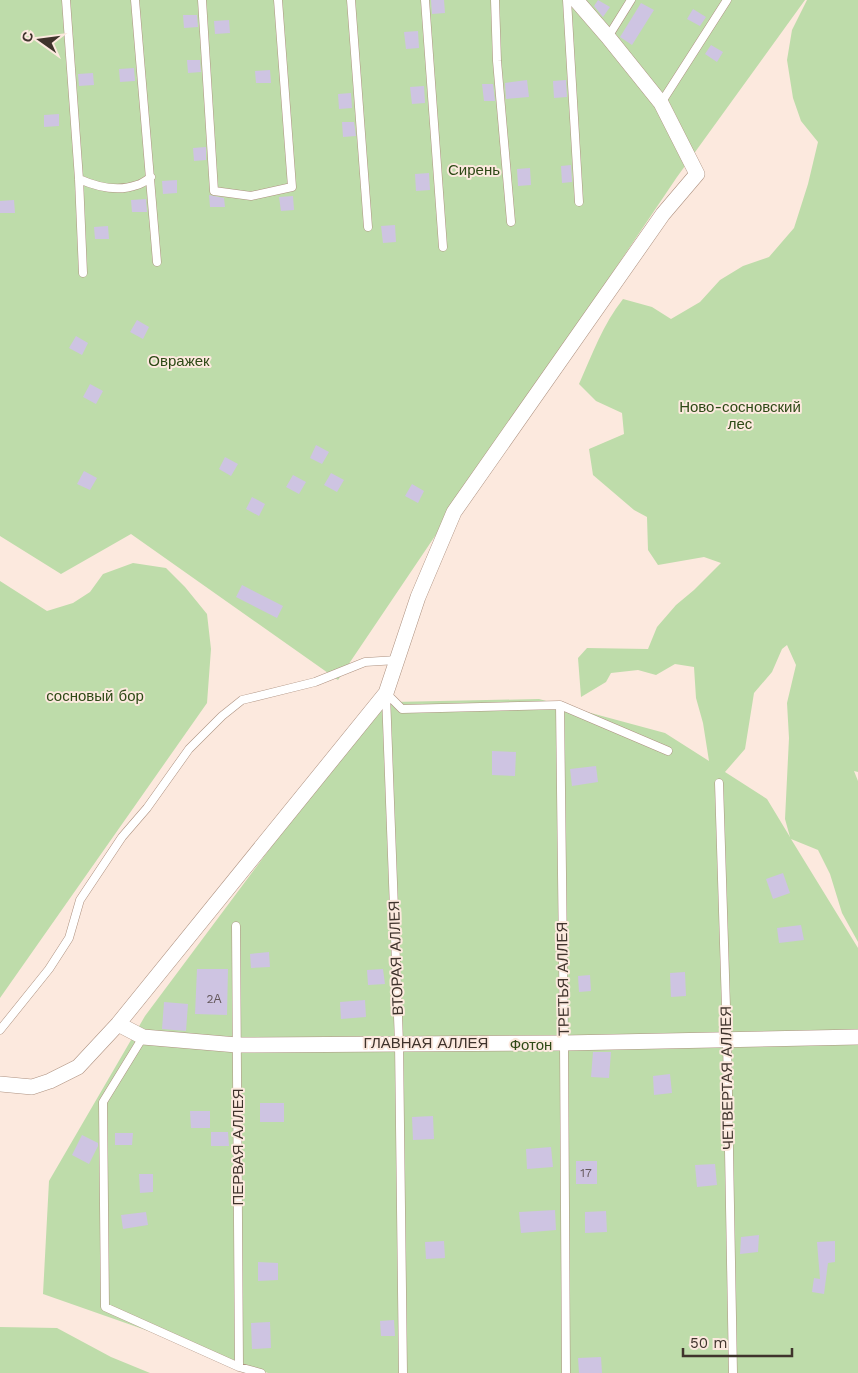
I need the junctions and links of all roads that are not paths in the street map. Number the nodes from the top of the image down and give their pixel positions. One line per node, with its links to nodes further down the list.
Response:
1 (66, 0): 15 (lane)
2 (135, 0): 14 (lane)
3 (202, 0): 4 (lane)
4 (278, 0)
5 (351, 0): 18 (lane)
6 (425, 0): 19 (lane)
7 (494, 0): 17 (lane)
8 (568, 0): 16 (lane)
9 (576, 0): 12 (street)
10 (631, 0): 12 (lane)
11 (727, 0): 13 (lane)
12 (608, 36): 13 (street)
13 (662, 103): 22 (street)
14 (151, 177): 15 (lane); 20 (lane)
15 (79, 178): 21 (lane)
16 (579, 202)
17 (511, 222)
18 (368, 227)
19 (443, 246)
20 (157, 262)
21 (83, 273)
22 (397, 660): 23 (street); 29 (lane)
23 (386, 693): 24 (lane); 28 (street); 33 (lane, ВТОРАЯ АЛЛЕЯ)
24 (560, 705): 25 (lane); 34 (lane, ТРЕТЬЯ АЛЛЕЯ)
25 (668, 751)
26 (719, 783): 32 (lane, ЧЕТВЕРТАЯ АЛЛЕЯ)
27 (236, 926): 35 (lane, ПЕРВАЯ АЛЛЕЯ)
28 (118, 1024): 30 (street, ГЛАВНАЯ АЛЛЕЯ); 36 (street)
29 (0, 1030)
30 (143, 1037): 35 (street, ГЛАВНАЯ АЛЛЕЯ); 37 (lane)
31 (858, 1037): 32 (street, ГЛАВНАЯ АЛЛЕЯ)
32 (726, 1039): 34 (street, ГЛАВНАЯ АЛЛЕЯ); 41 (lane, ЧЕТВЕРТАЯ АЛЛЕЯ)
33 (399, 1043): 34 (street, ГЛАВНАЯ АЛЛЕЯ); 35 (street, ГЛАВНАЯ АЛЛЕЯ); 39 (lane, ВТОРАЯ АЛЛЕЯ)
34 (564, 1043): 40 (lane, ТРЕТЬЯ АЛЛЕЯ)
35 (237, 1045): 37 (lane, ПЕРВАЯ АЛЛЕЯ)
36 (0, 1084)
37 (239, 1367): 38 (lane)
38 (261, 1373)
39 (403, 1373)
40 (566, 1373)
41 (733, 1373)

